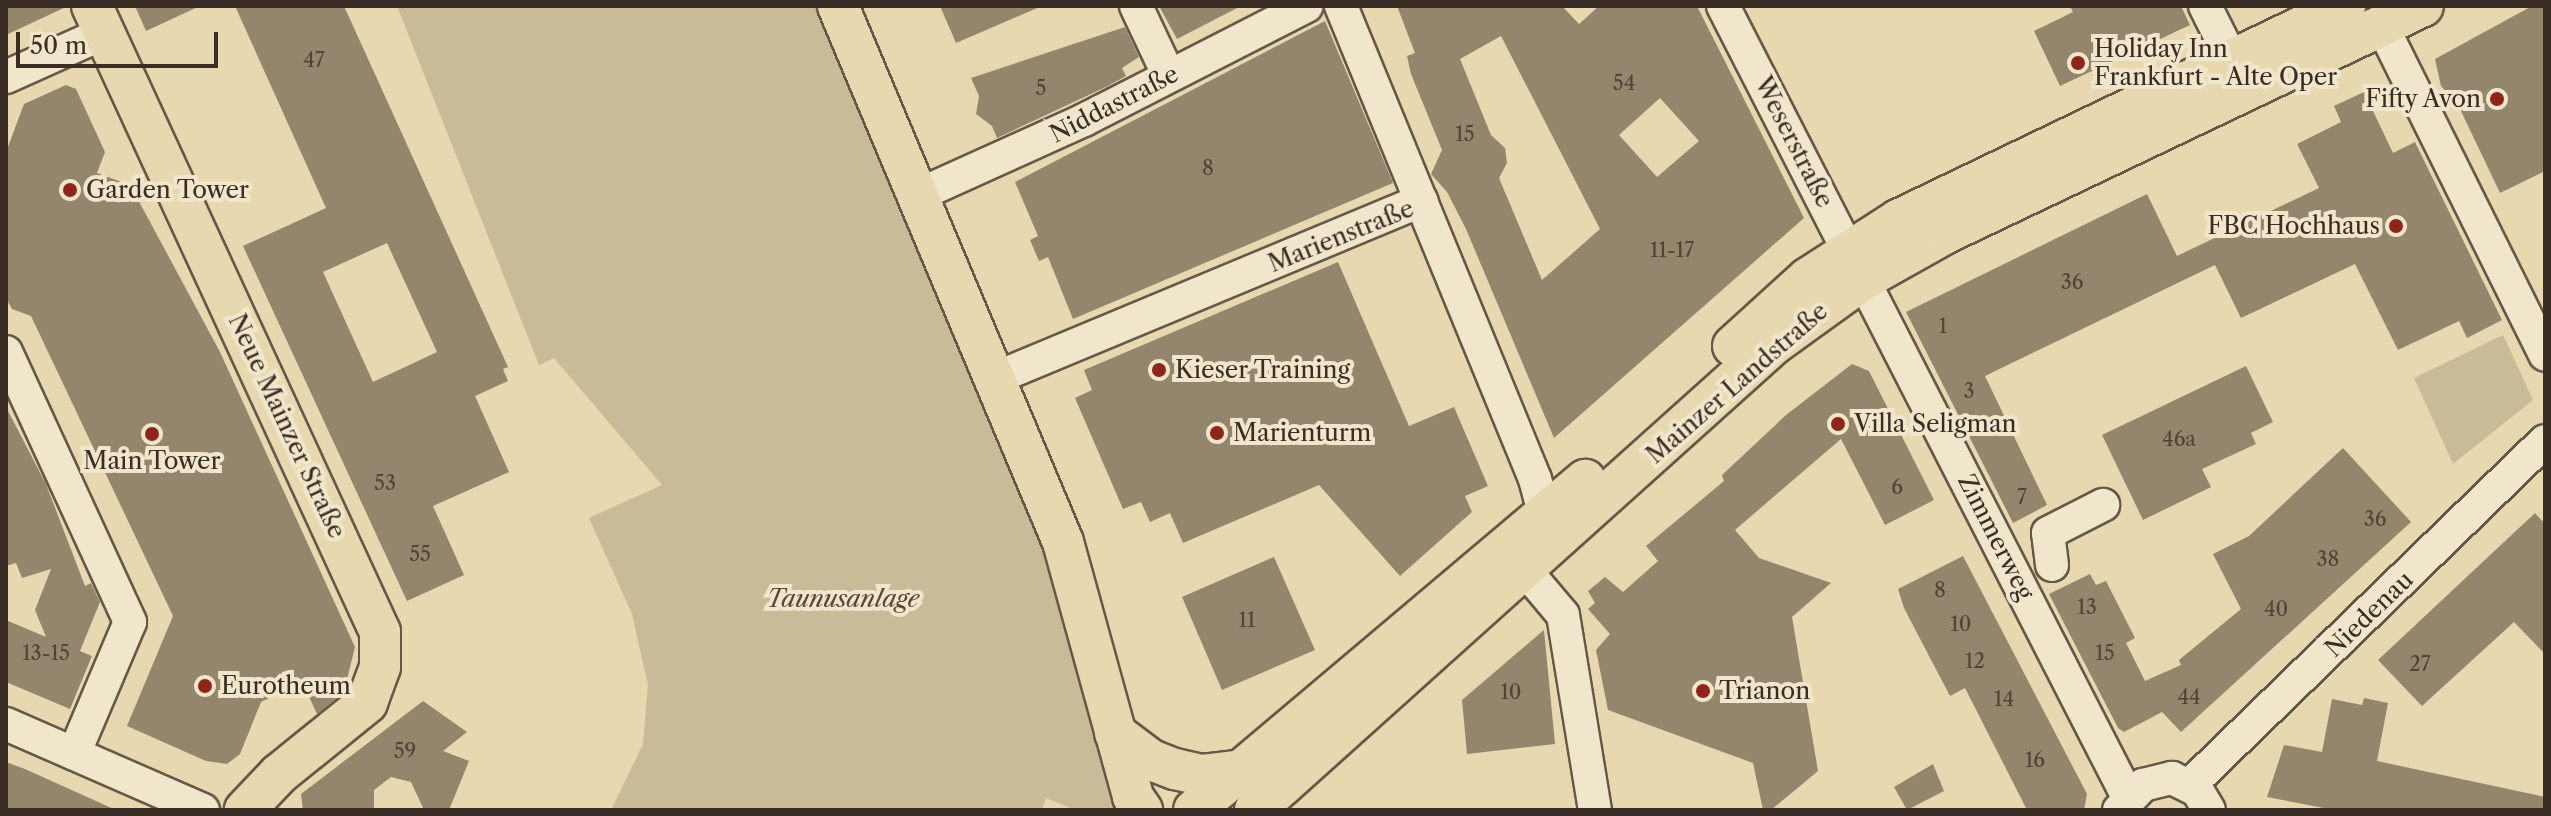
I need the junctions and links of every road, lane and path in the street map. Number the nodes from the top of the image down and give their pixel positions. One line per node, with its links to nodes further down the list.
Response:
1 (838, 6): 14 (main road)
2 (1136, 6): 12 (street)
3 (1307, 6): 12 (street, Niddastraße)
4 (1341, 6): 15 (street)
5 (1723, 6): 16 (street, Weserstraße)
6 (2205, 6): 11 (street)
7 (2345, 6): 11 (main road, Mainzer Landstraße)
8 (2423, 6): 10 (main road, Mainzer Landstraße)
9 (98, 19): 13 (street); 32 (main road, Neue Mainzer Straße)
10 (2382, 26): 16 (main road, Mainzer Landstraße); 18 (street)
11 (2232, 60): 16 (main road, Mainzer Landstraße)
12 (1169, 76): 14 (street, Niddastraße)
13 (6, 77)
14 (918, 195): 19 (main road)
15 (1421, 201): 19 (street, Marienstraße); 22 (street, Marienstraße)
16 (1857, 265): 22 (main road, Mainzer Landstraße); 24 (main road, Mainzer Landstraße); 30 (street, Zimmerweg)
17 (6, 352): 27 (street)
18 (2545, 355)
19 (993, 379): 26 (main road)
20 (2545, 441): 29 (street, Niedenau)
21 (2103, 505): 23 (street)
22 (1545, 516): 28 (main road, Mainzer Landstraße)
23 (2052, 565)
24 (1526, 571): 35 (main road, Mainzer Landstraße); 36 (street)
25 (6, 724): 27 (street)
26 (1115, 733): 28 (main road); 33 (main road)
27 (74, 754): 31 (street)
28 (1243, 770): 34 (main road, Mainzer Landstraße)
29 (2199, 797): 30 (street)
30 (2123, 803)
31 (203, 810)
32 (245, 810)
33 (1142, 810)
34 (1194, 810)
35 (1255, 810)
36 (1595, 810)

